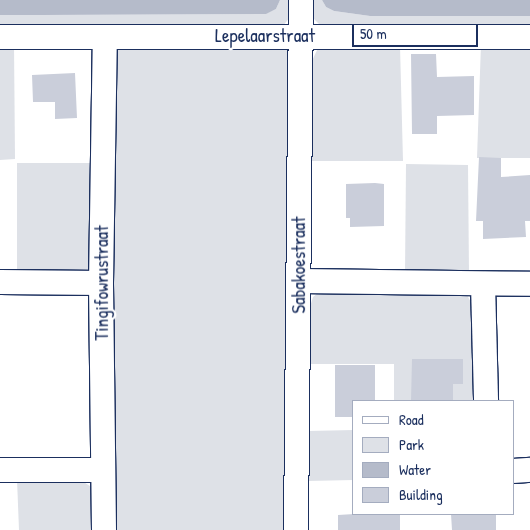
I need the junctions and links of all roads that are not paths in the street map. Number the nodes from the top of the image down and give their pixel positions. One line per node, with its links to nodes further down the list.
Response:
1 (301, 0): 2 (street, Sabakoestraat)
2 (300, 35): 4 (street, Lepelaarstraat); 5 (street, Lepelaarstraat); 6 (street, Sabakoestraat)
3 (0, 37): 4 (street, Lepelaarstraat)
4 (104, 37): 8 (street, Tingifowrustraat)
5 (530, 37)
6 (300, 280): 9 (street); 17 (street, Sabakoestraat)
7 (0, 282): 8 (street)
8 (101, 283): 13 (street, Tingifowrustraat)
9 (482, 284): 10 (street); 11 (street)
10 (530, 284)
11 (486, 400)
12 (0, 470): 13 (street)
13 (103, 470): 16 (street, Tingifowrustraat)
14 (530, 470): 15 (street)
15 (515, 471)
16 (104, 530)
17 (296, 530)

